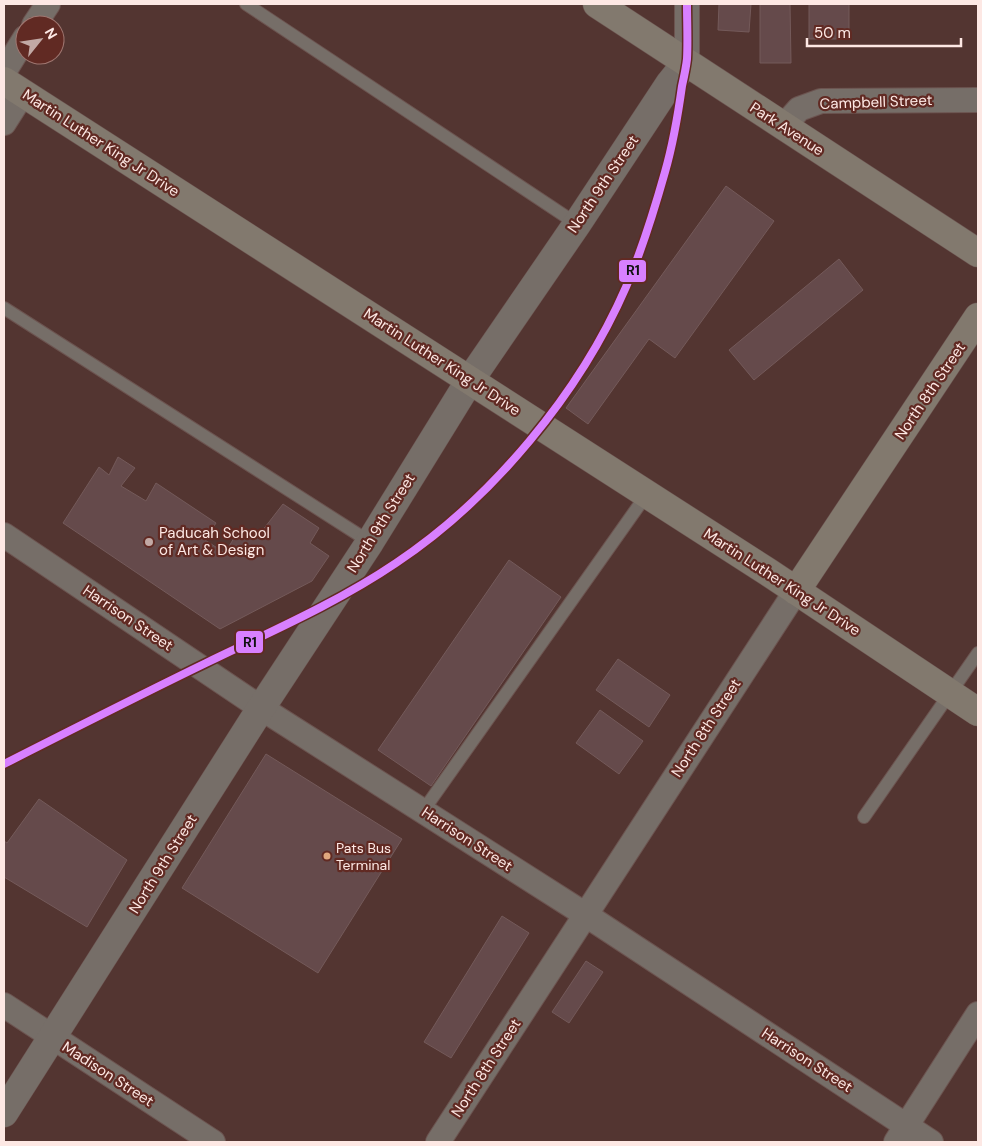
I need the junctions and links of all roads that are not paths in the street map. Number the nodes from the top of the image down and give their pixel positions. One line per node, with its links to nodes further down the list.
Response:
1 (48, 4): 5 (street)
2 (246, 4): 13 (lane)
3 (597, 4): 7 (main road, Park Avenue)
4 (687, 4): 7 (street)
5 (41, 15)
6 (15, 54): 8 (street)
7 (686, 62): 12 (main road, Park Avenue); 13 (street, North 9th Street)
8 (4, 72)
9 (13, 87): 11 (street); 17 (main road, Martin Luther King Jr Drive)
10 (978, 100): 12 (street, Campbell Street)
11 (4, 122)
12 (783, 126): 14 (main road, Park Avenue)
13 (577, 224): 17 (street, North 9th Street)
14 (978, 254)
15 (4, 308): 20 (lane)
16 (978, 317): 21 (main road, North 8th Street)
17 (470, 380): 18 (main road, Martin Luther King Jr Drive); 20 (street, North 9th Street)
18 (647, 494): 21 (main road, Martin Luther King Jr Drive); 26 (lane)
19 (4, 535): 24 (street, Harrison Street)
20 (370, 542): 24 (street, North 9th Street)
21 (796, 591): 23 (main road, Martin Luther King Jr Drive); 28 (street, North 8th Street)
22 (978, 653): 23 (lane)
23 (950, 694): 25 (main road, Martin Luther King Jr Drive); 27 (lane)
24 (261, 708): 26 (street, Harrison Street); 31 (street, North 9th Street)
25 (978, 712)
26 (422, 811): 28 (street, Harrison Street)
27 (864, 817)
28 (586, 915): 33 (street, Harrison Street); 35 (street, North 8th Street)
29 (4, 1005): 31 (street, Madison Street)
30 (978, 1014): 33 (street)
31 (53, 1038): 32 (street, North 9th Street); 34 (street, Madison Street)
32 (4, 1113)
33 (902, 1134): 36 (street, Harrison Street)
34 (204, 1140)
35 (438, 1142)
36 (931, 1142)

